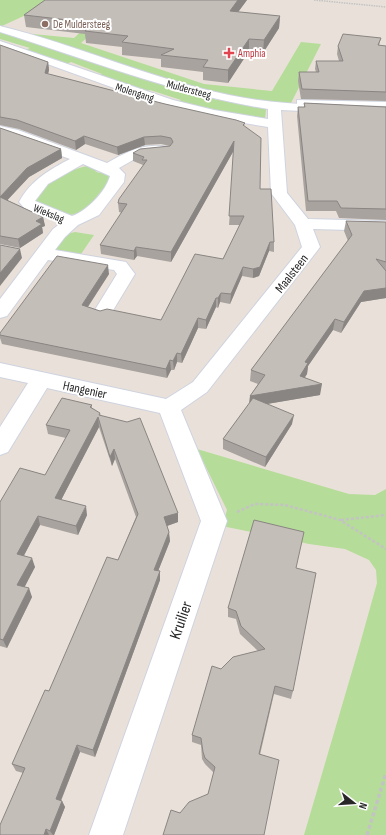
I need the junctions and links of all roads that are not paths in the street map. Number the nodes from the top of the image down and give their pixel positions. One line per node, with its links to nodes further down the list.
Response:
1 (0, 29): 5 (street, Muldersteeg)
2 (0, 43): 7 (street, Molengang)
3 (300, 102): 4 (lane)
4 (386, 104)
5 (274, 106): 6 (street, Muldersteeg); 7 (street, Maalsteen)
6 (386, 111)
7 (275, 124): 13 (street, Maalsteen)
8 (0, 130): 10 (street)
9 (165, 150): 11 (street)
10 (81, 159): 11 (street); 12 (street, Wiekslag)
11 (108, 168): 12 (street, Wiekslag)
12 (72, 222): 15 (street, Wiekslag)
13 (303, 224): 14 (street); 20 (street, Maalsteen)
14 (386, 226)
15 (44, 254): 16 (street, Wiekslag); 17 (street)
16 (0, 312)
17 (102, 312)
18 (0, 370): 19 (street, Hangenier)
19 (42, 379): 20 (street, Hangenier); 21 (street)
20 (169, 407): 22 (street, Kruilier)
21 (0, 446)
22 (106, 835)

